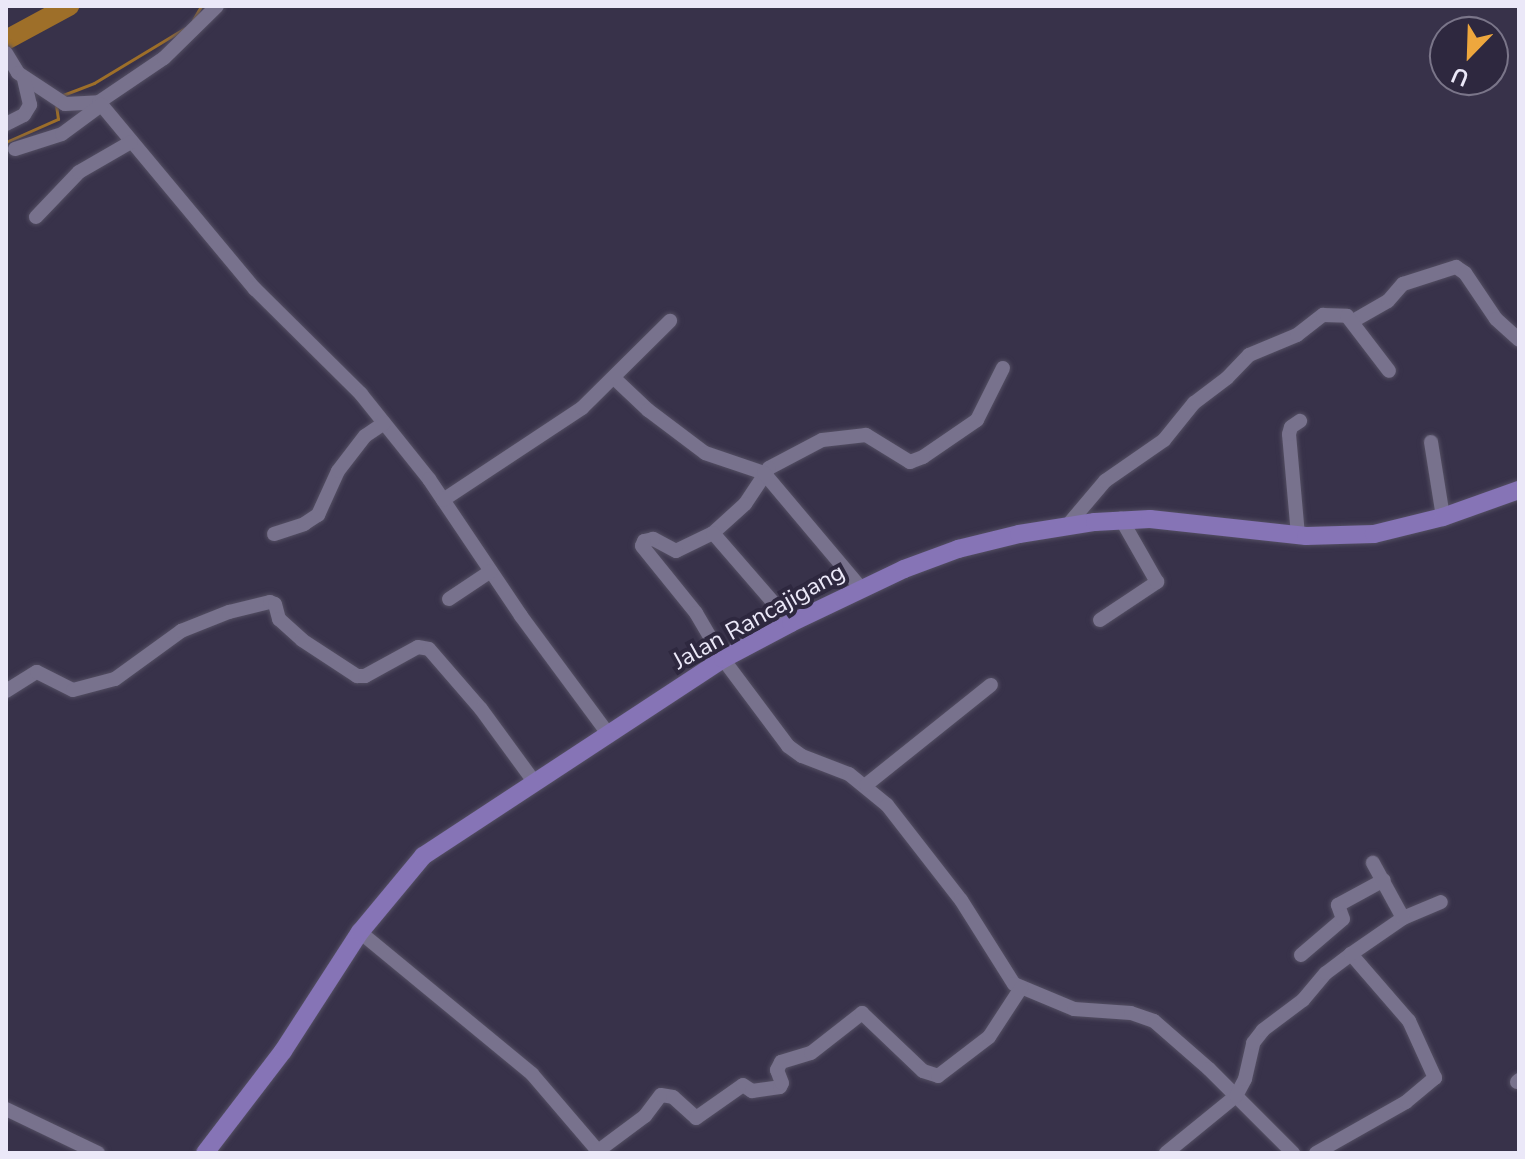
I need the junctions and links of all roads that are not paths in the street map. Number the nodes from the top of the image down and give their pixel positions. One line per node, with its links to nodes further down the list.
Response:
1 (217, 6): 4 (street)
2 (9, 59): 3 (street)
3 (24, 78): 4 (street); 5 (street)
4 (100, 103): 6 (street); 7 (street)
5 (6, 124)
6 (131, 142): 8 (street); 16 (street)
7 (15, 149)
8 (36, 217)
9 (670, 321): 14 (street)
10 (1353, 321): 11 (street); 13 (street); 23 (street)
11 (1519, 340)
12 (1003, 368): 18 (street)
13 (1389, 371)
14 (614, 378): 18 (street); 20 (street)
15 (1300, 421): 26 (street)
16 (384, 423): 20 (street); 25 (street)
17 (1431, 442): 21 (street)
18 (764, 473): 24 (street); 28 (street)
19 (1519, 490): 21 (main road, Jalan Rancajigang)
20 (443, 500): 27 (street)
21 (1443, 517): 26 (main road, Jalan Rancajigang)
22 (1121, 519): 23 (main road, Jalan Rancajigang); 26 (main road, Jalan Rancajigang); 30 (street)
23 (1067, 526): 28 (main road, Jalan Rancajigang)
24 (713, 533): 31 (street); 32 (street)
25 (274, 534)
26 (1298, 535)
27 (491, 571): 29 (street); 35 (street)
28 (861, 588): 31 (main road, Jalan Rancajigang)
29 (449, 599)
30 (1100, 620)
31 (791, 623): 32 (main road, Jalan Rancajigang)
32 (723, 659): 35 (main road, Jalan Rancajigang); 37 (street)
33 (991, 685): 37 (street)
34 (6, 691): 36 (street)
35 (609, 735): 36 (main road, Jalan Rancajigang)
36 (535, 783): 42 (main road, Jalan Rancajigang)
37 (866, 785): 45 (street)
38 (1373, 863): 39 (street)
39 (1384, 880): 41 (street); 44 (street)
40 (1441, 902): 41 (street)
41 (1403, 918): 43 (street)
42 (360, 932): 45 (street); 49 (main road, Jalan Rancajigang)
43 (1351, 954): 46 (street); 52 (street)
44 (1301, 955)
45 (1024, 990): 46 (street)
46 (1236, 1096): 50 (street); 51 (street)
47 (6, 1109): 48 (street)
48 (98, 1153)
49 (205, 1153)
50 (1166, 1153)
51 (1293, 1153)
52 (1316, 1153)

